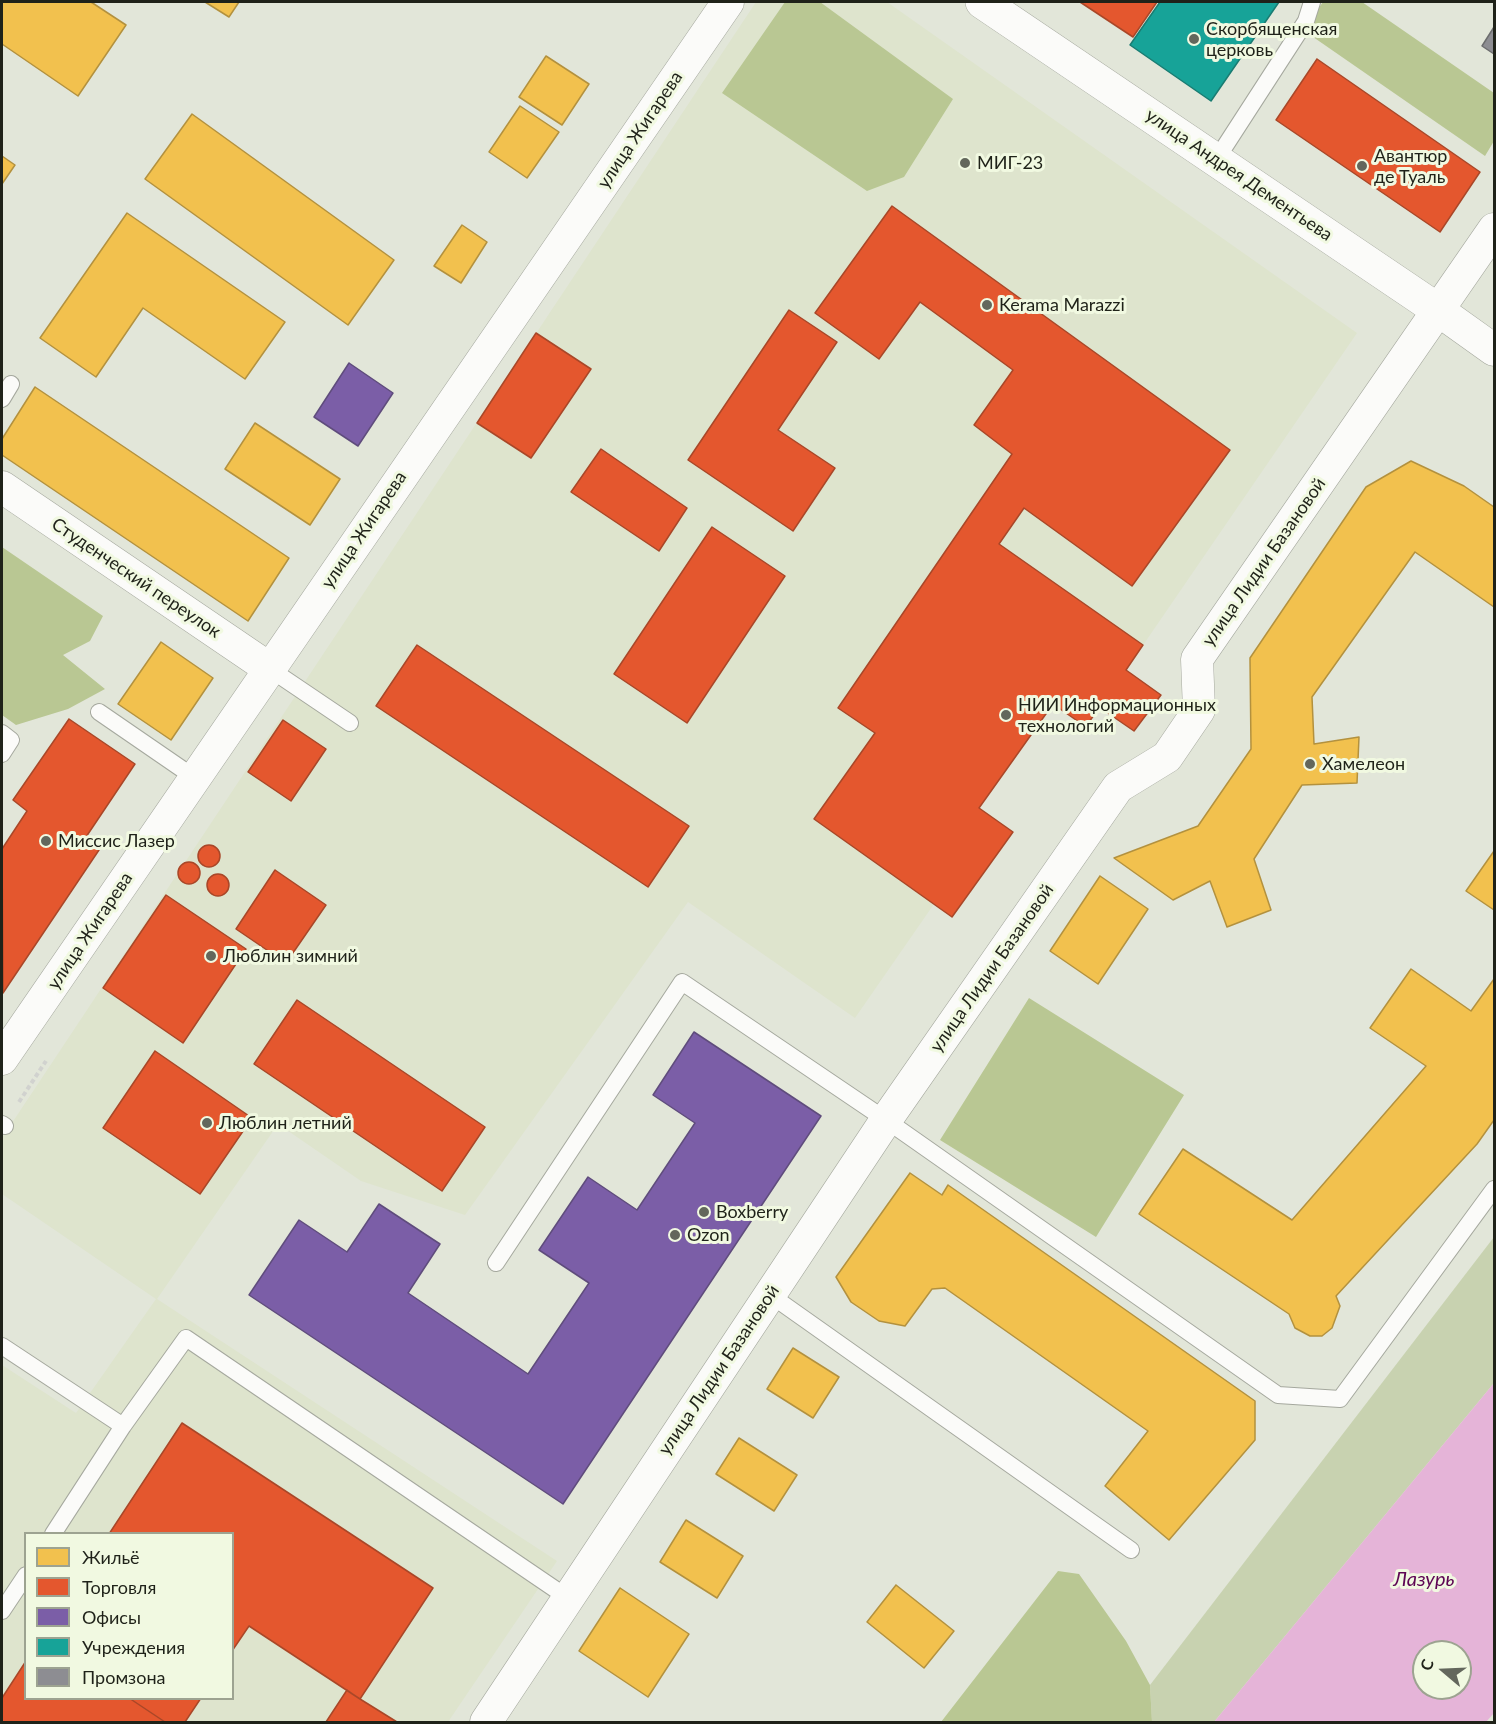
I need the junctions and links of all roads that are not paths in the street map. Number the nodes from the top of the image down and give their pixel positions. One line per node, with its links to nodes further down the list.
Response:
1 (728, 2): 11 (street, улица Жигарева)
2 (982, 2): 4 (street, улица Андрея Дементьева)
3 (1312, 2): 4 (lane)
4 (1216, 160): 6 (street, улица Андрея Дементьева)
5 (1494, 229): 6 (street, улица Лидии Базановой)
6 (1438, 310): 7 (street, улица Андрея Дементьева); 18 (street, улица Лидии Базановой)
7 (1494, 350)
8 (11, 384): 9 (lane)
9 (2, 399)
10 (2, 487): 11 (street, Студенческий переулок)
11 (270, 669): 13 (lane); 16 (street, улица Жигарева)
12 (99, 712): 16 (lane)
13 (350, 723)
14 (2, 733): 15 (lane)
15 (2, 754)
16 (195, 778): 17 (street, улица Жигарева)
17 (7, 1040)
18 (886, 1120): 19 (lane); 20 (lane); 21 (street, улица Лидии Базановой)
19 (1494, 1189)
20 (496, 1263)
21 (769, 1294): 25 (lane); 27 (street, улица Лидии Базановой)
22 (2, 1346): 23 (lane)
23 (123, 1426): 24 (lane); 27 (lane)
24 (54, 1532)
25 (1131, 1550)
26 (24, 1578): 28 (lane)
27 (568, 1598): 29 (street, улица Лидии Базановой)
28 (2, 1611)
29 (486, 1722)

